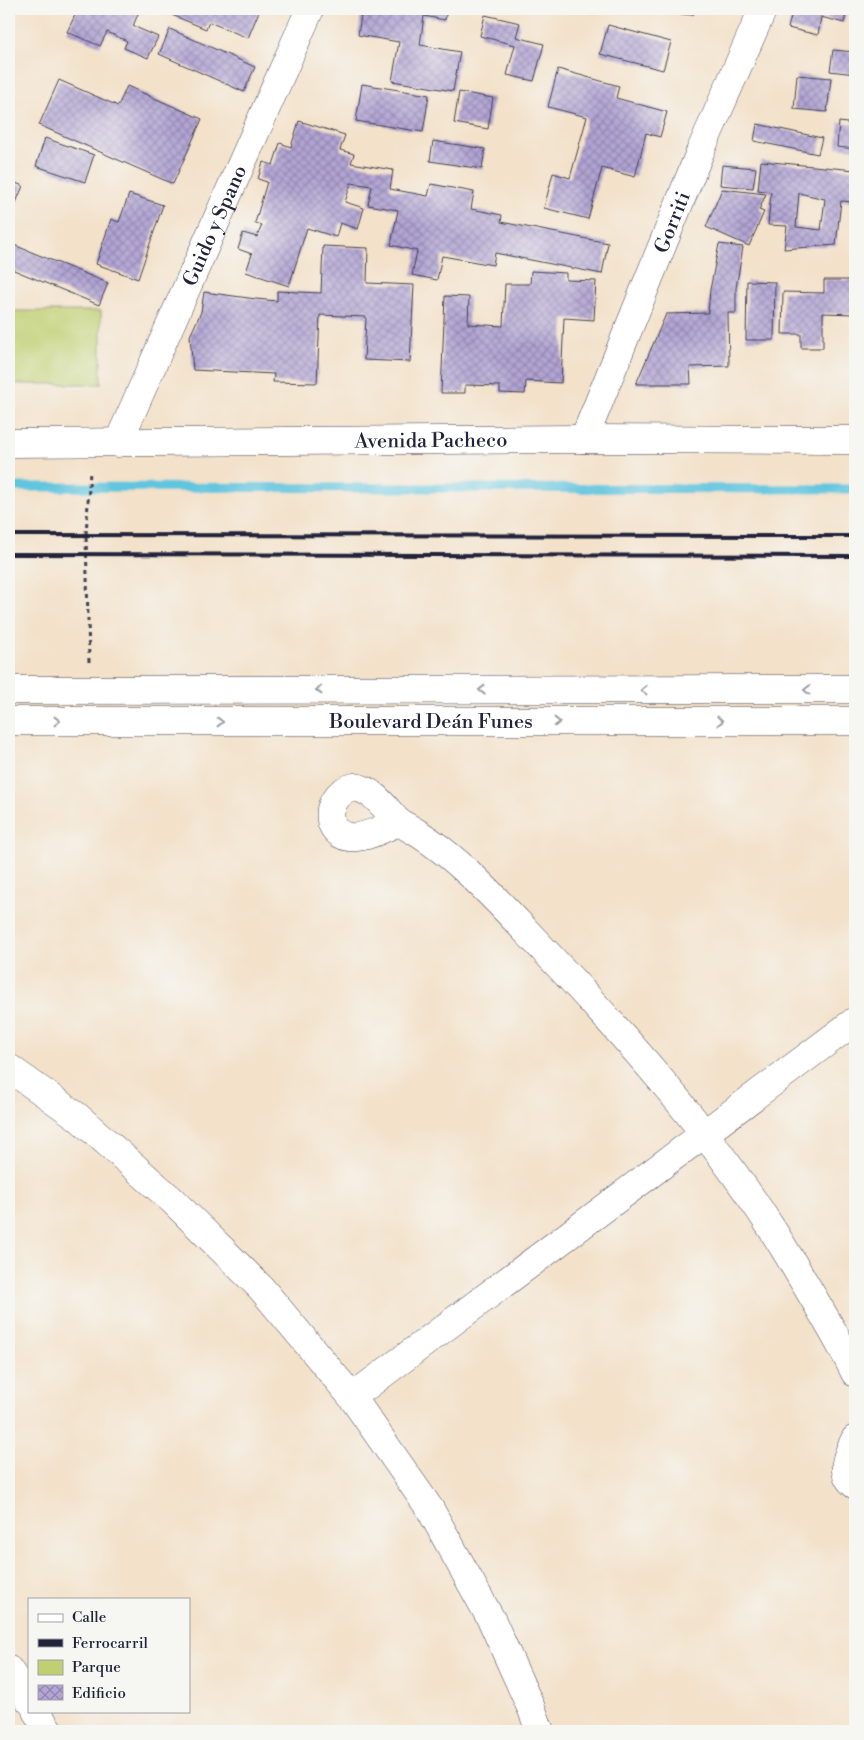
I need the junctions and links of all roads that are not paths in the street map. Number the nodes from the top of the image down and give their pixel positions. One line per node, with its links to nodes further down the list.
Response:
1 (310, 9): 6 (street, Guido y Spano)
2 (763, 9): 3 (street, Gorriti)
3 (584, 439): 4 (street, Avenida Pacheco); 6 (street, Avenida Pacheco)
4 (855, 440)
5 (9, 443): 6 (street, Avenida Pacheco)
6 (118, 443)
7 (855, 689): 8 (street, Boulevard Deán Funes, one-way to 8)
8 (9, 690)
9 (9, 721): 10 (street, Boulevard Deán Funes, one-way to 10)
10 (855, 721)
11 (398, 822): 14 (street)
12 (855, 1021): 14 (street)
13 (9, 1068): 16 (street)
14 (704, 1133): 15 (street); 16 (street)
15 (855, 1373)
16 (352, 1396): 23 (street)
17 (855, 1440): 18 (street)
18 (855, 1485)
19 (9, 1670): 20 (street)
20 (28, 1698)
21 (37, 1712): 22 (street)
22 (49, 1731)
23 (540, 1731)

